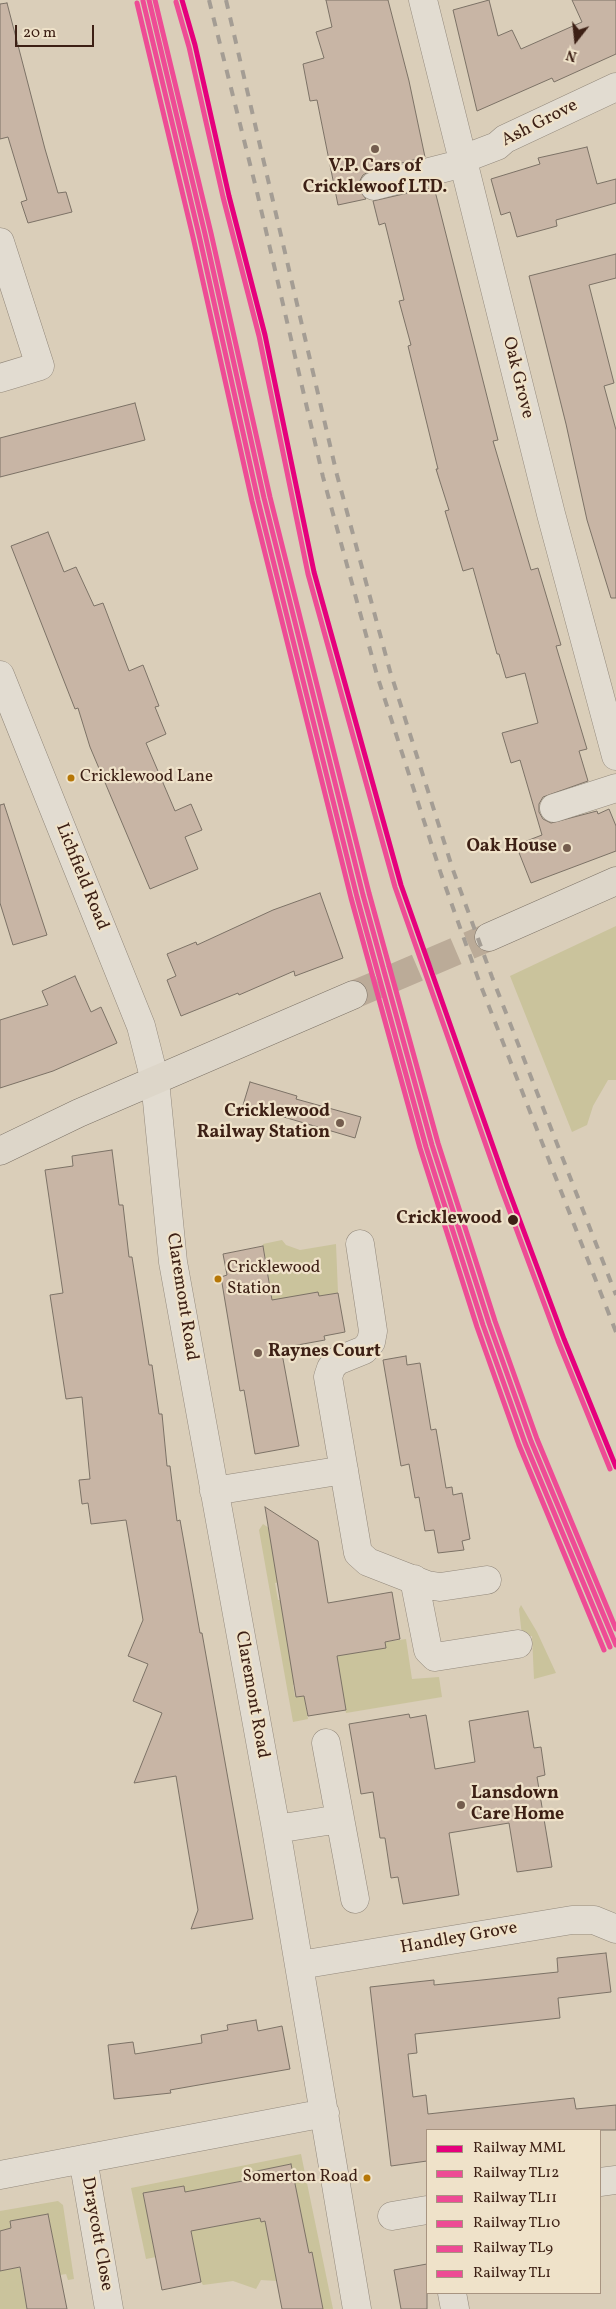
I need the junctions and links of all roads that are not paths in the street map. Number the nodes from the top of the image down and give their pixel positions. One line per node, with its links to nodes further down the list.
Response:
1 (422, 0): 3 (street, Oak Grove)
2 (616, 87): 3 (street, Ash Grove)
3 (464, 161): 4 (street, Ash Grove); 8 (street, Oak Grove)
4 (374, 186)
5 (0, 242): 6 (street)
6 (0, 378)
7 (0, 675): 14 (street, Lichfield Road)
8 (616, 756)
9 (616, 788): 10 (street)
10 (554, 808)
11 (616, 880): 12 (main road)
12 (489, 938)
13 (353, 995): 14 (main road)
14 (155, 1081): 15 (main road); 18 (street, Claremont Road)
15 (0, 1151)
16 (360, 1244): 17 (street)
17 (344, 1470): 18 (street); 19 (street)
18 (214, 1490): 24 (street, Claremont Road)
19 (414, 1579): 20 (street); 21 (street)
20 (487, 1580)
21 (518, 1644)
22 (326, 1743): 23 (street)
23 (340, 1819): 24 (street); 25 (street)
24 (276, 1829): 27 (street, Claremont Road)
25 (355, 1899)
26 (616, 1929): 27 (street, Handley Grove)
27 (300, 1965): 28 (street, Claremont Road)
28 (325, 2113): 29 (street); 37 (street, Claremont Road)
29 (83, 2159): 30 (street); 36 (street, Draycott Close)
30 (0, 2175)
31 (616, 2180): 32 (street)
32 (601, 2182)
33 (426, 2210): 34 (street)
34 (392, 2216)
35 (452, 2294): 38 (street)
36 (109, 2309)
37 (357, 2309)
38 (455, 2309)

